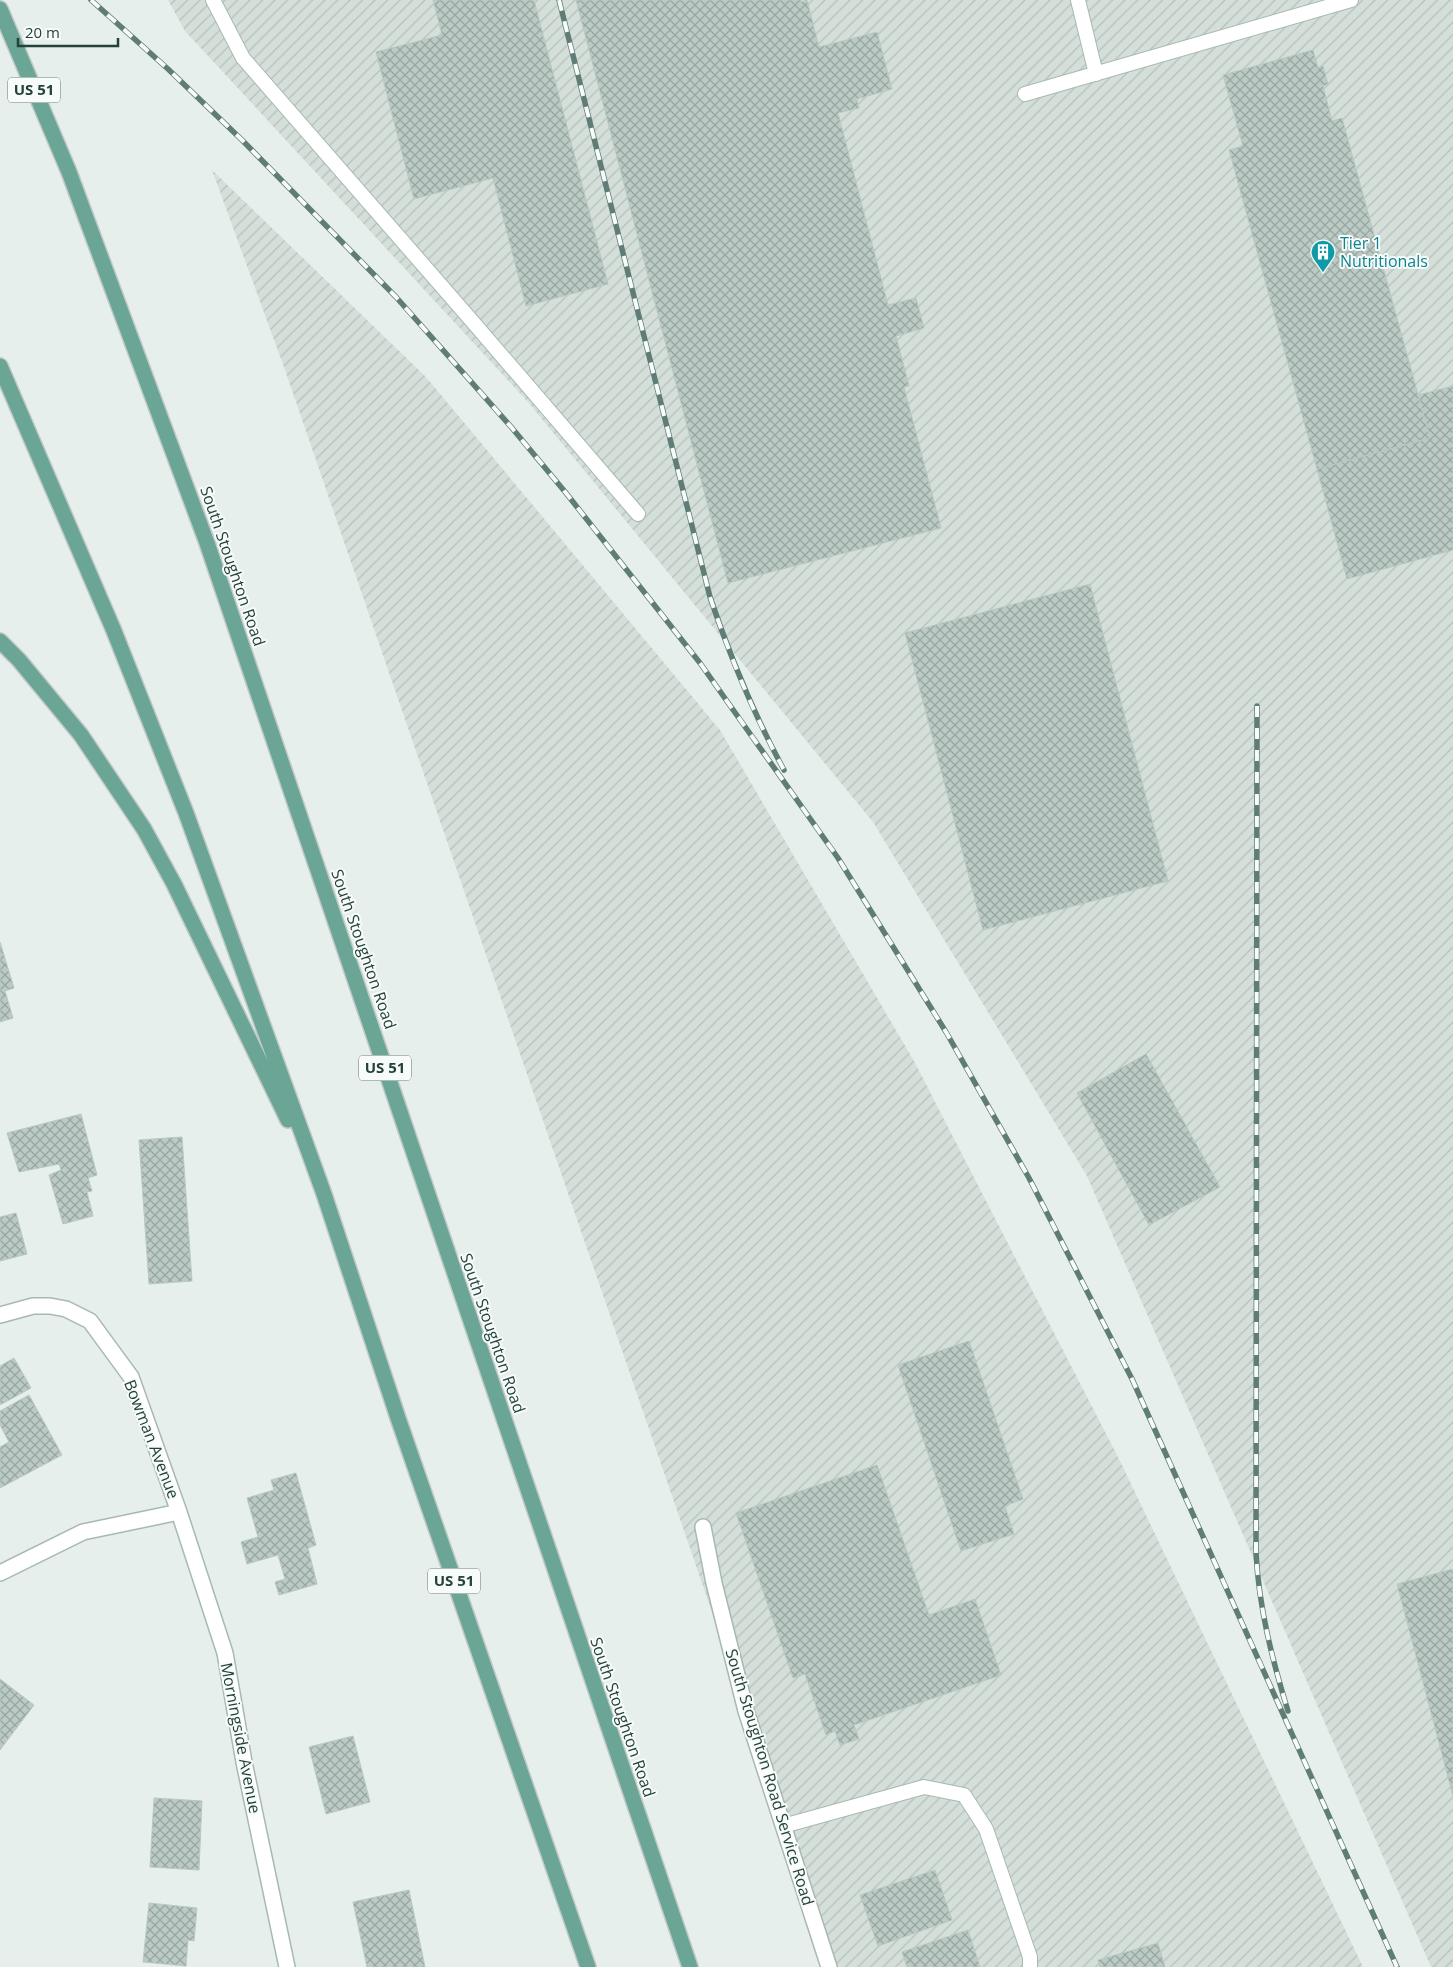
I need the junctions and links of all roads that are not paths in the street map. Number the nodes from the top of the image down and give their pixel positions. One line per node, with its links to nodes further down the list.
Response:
1 (213, 0): 8 (lane)
2 (1078, 0): 5 (lane)
3 (1351, 0): 5 (lane)
4 (0, 8): 18 (main road, South Stoughton Road / US 51)
5 (1096, 74): 6 (lane)
6 (1026, 94)
7 (0, 366): 10 (main road, US 51)
8 (638, 514)
9 (0, 641): 10 (main road)
10 (324, 1194): 17 (main road, US 51)
11 (0, 1314): 12 (street, Bowman Avenue)
12 (179, 1512): 14 (street); 16 (street, Morningside Avenue)
13 (703, 1527): 15 (street, South Stoughton Road Service Road)
14 (0, 1573)
15 (783, 1826): 19 (street, South Stoughton Road Service Road); 20 (lane)
16 (287, 1967)
17 (588, 1967)
18 (690, 1967)
19 (829, 1967)
20 (1030, 1967)

